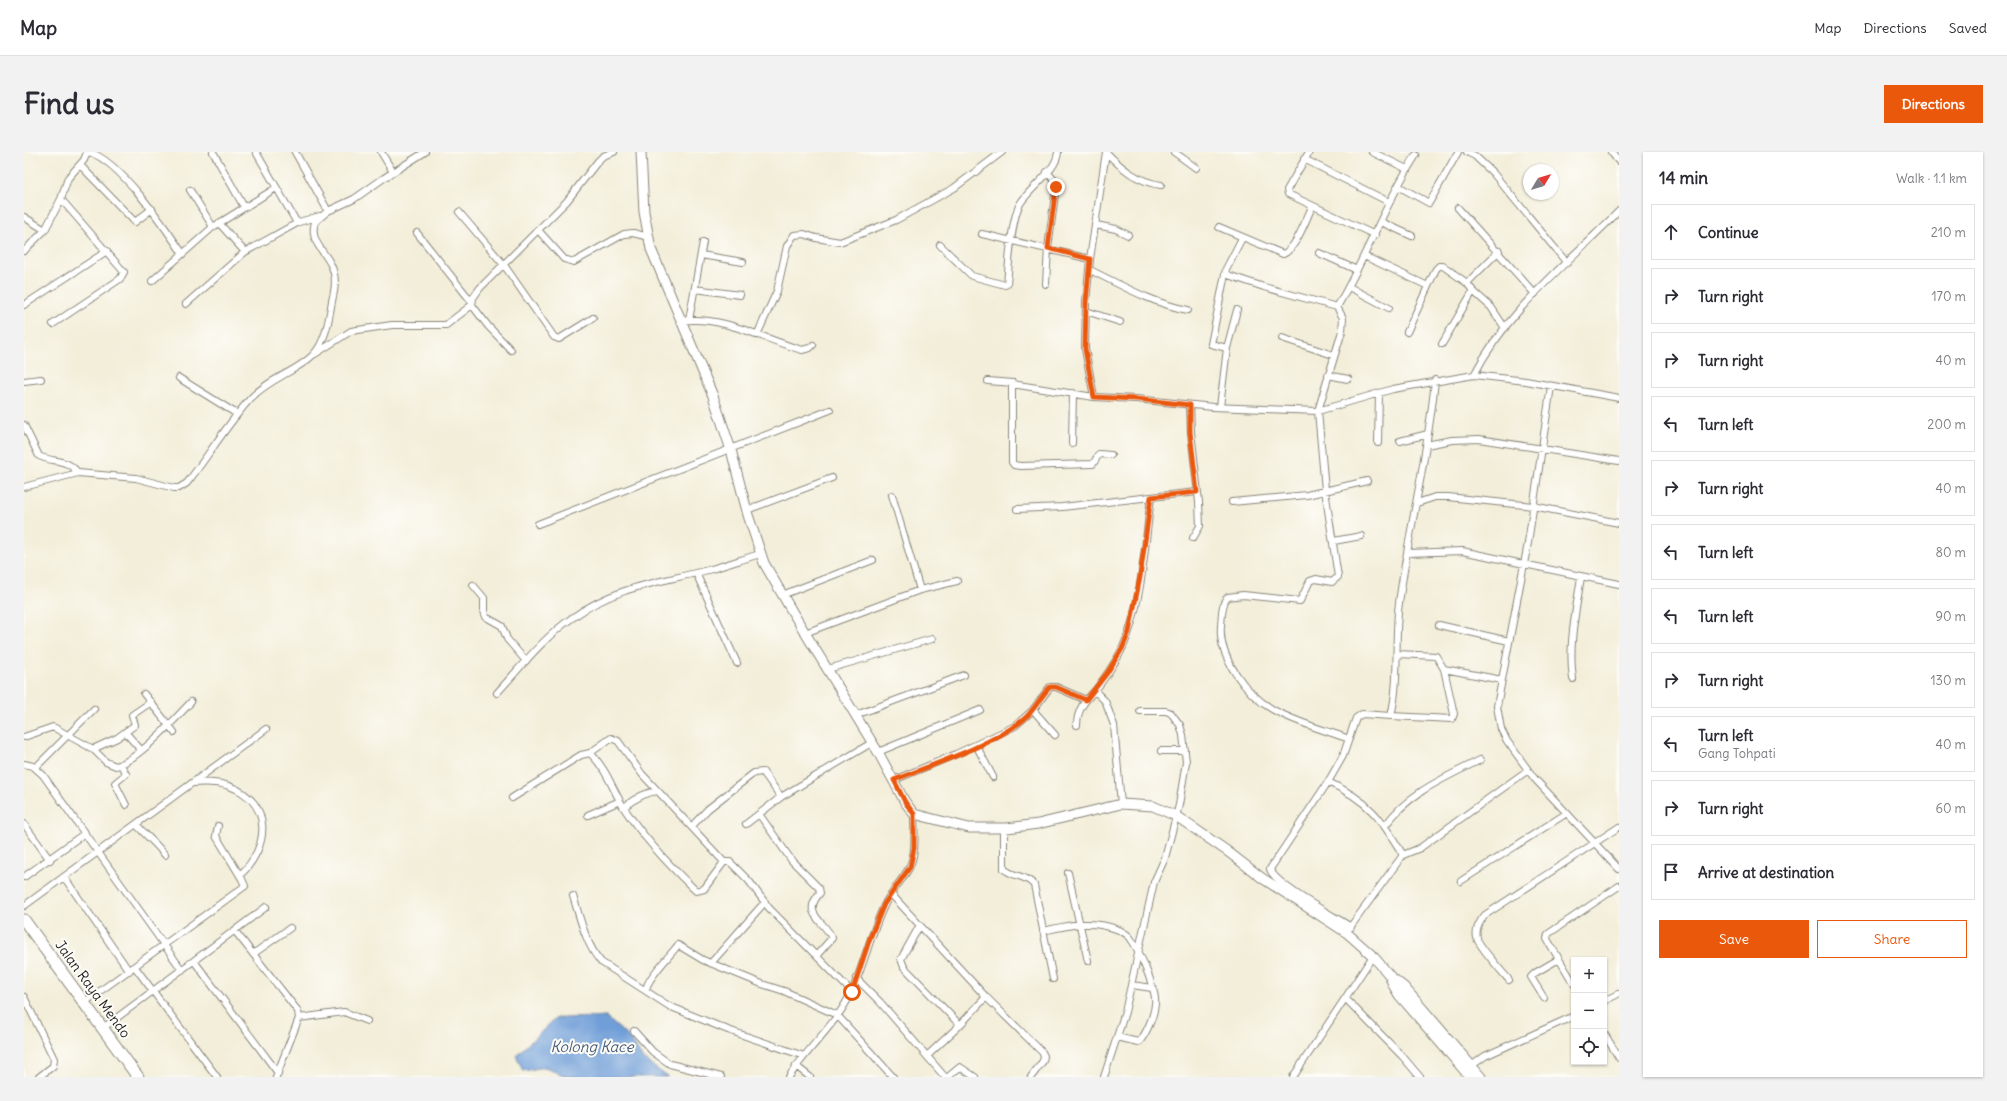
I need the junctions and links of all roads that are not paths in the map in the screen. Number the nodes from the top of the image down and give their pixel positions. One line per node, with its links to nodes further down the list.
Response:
1 (88, 152): 18 (street); 23 (street)
2 (213, 152): 34 (street)
3 (256, 152): 30 (street)
4 (295, 152): 38 (street)
5 (380, 152): 26 (street)
6 (425, 152): 26 (street)
7 (614, 152): 50 (street)
8 (641, 152): 56 (street)
9 (1002, 152): 100 (street)
10 (1058, 152): 27 (street)
11 (1106, 152): 28 (street); 46 (street)
12 (1174, 152): 24 (street)
13 (1310, 152): 21 (street)
14 (1372, 152): 25 (street)
15 (1458, 152): 29 (street)
16 (1467, 152): 19 (street)
17 (1611, 152): 22 (street)
18 (99, 153): 37 (street)
19 (1476, 154): 72 (street)
20 (1416, 155): 25 (street)
21 (1304, 159): 33 (street); 35 (street)
22 (1619, 162)
23 (80, 165): 32 (street); 37 (street)
24 (1196, 168)
25 (1407, 169): 29 (street)
26 (393, 172): 38 (street)
27 (1047, 172): 58 (street); 61 (street)
28 (1161, 185)
29 (1398, 186): 33 (street)
30 (276, 188): 34 (street); 45 (street)
31 (190, 190): 47 (street)
32 (61, 200): 49 (street); 63 (street)
33 (1389, 202): 43 (street)
34 (244, 207): 44 (street)
35 (1312, 207): 54 (street); 57 (street)
36 (1458, 208): 65 (street)
37 (152, 209): 67 (street)
38 (328, 211): 41 (street)
39 (1619, 211): 72 (street)
40 (459, 212): 73 (street)
41 (322, 216): 45 (street); 106 (street)
42 (24, 217): 49 (street)
43 (1380, 222): 54 (street); 55 (street)
44 (219, 223): 47 (street); 64 (street)
45 (297, 223): 64 (street)
46 (1096, 225): 53 (street); 70 (street)
47 (213, 227): 67 (street)
48 (1219, 227): 57 (street)
49 (45, 230): 62 (street)
50 (538, 230): 56 (street); 73 (street)
51 (417, 233): 86 (street)
52 (982, 234): 58 (street)
53 (1128, 235)
54 (1375, 235): 69 (street)
55 (1412, 236)
56 (649, 237): 95 (street)
57 (1242, 238): 76 (street)
58 (1012, 239): 60 (street); 61 (street)
59 (703, 242): 68 (street)
60 (940, 245)
61 (1048, 248): 70 (street); 79 (street)
62 (24, 251)
63 (107, 251): 88 (street); 97 (street)
64 (246, 252): 87 (street)
65 (1498, 252): 78 (street); 84 (street)
66 (1319, 253): 75 (street)
67 (183, 254): 77 (street)
68 (701, 255): 71 (street); 82 (street)
69 (1364, 256): 75 (street); 80 (street)
70 (1090, 259): 74 (street)
71 (743, 262)
72 (1567, 263): 84 (street)
73 (504, 265): 86 (street); 94 (street)
74 (1090, 270): 91 (street); 93 (street)
75 (1357, 270): 81 (street)
76 (1226, 274): 89 (street); 104 (street)
77 (152, 281)
78 (1467, 283): 80 (street); 83 (street)
79 (1046, 284)
80 (1428, 286): 99 (street)
81 (1349, 287): 89 (street); 90 (street)
82 (695, 289): 85 (street); 95 (street)
83 (1473, 291): 98 (street); 103 (street)
84 (1535, 294): 98 (street)
85 (740, 295)
86 (472, 303): 105 (street); 106 (street)
87 (186, 304)
88 (24, 306)
89 (1337, 307): 107 (street)
90 (1389, 308)
91 (1188, 310)
92 (1237, 310): 104 (street)
93 (1086, 311): 96 (street); 120 (street)
94 (593, 318)
95 (685, 321): 100 (street); 134 (street)
96 (1120, 322)
97 (53, 324)
98 (1505, 328): 109 (street)
99 (1407, 332)
100 (757, 335): 102 (street)
101 (1282, 338): 107 (street)
102 (813, 344)
103 (1442, 344)
104 (1227, 348): 123 (street)
105 (511, 350)
106 (314, 355): 126 (street)
107 (1333, 355): 108 (street)
108 (1328, 375): 112 (street); 125 (street)
109 (1474, 375): 113 (street); 117 (street)
110 (179, 378): 126 (street)
111 (40, 379): 114 (street)
112 (1348, 379)
113 (1435, 380): 119 (street); 128 (street)
114 (24, 381)
115 (988, 381): 116 (street)
116 (1013, 383): 118 (street); 135 (street)
117 (1551, 386): 121 (street); 133 (street)
118 (1073, 393): 120 (street); 130 (street)
119 (1379, 394): 125 (street); 131 (street)
120 (1094, 397): 122 (street)
121 (1619, 398)
122 (1190, 405): 123 (street); 142 (street)
123 (1220, 408): 125 (street)
124 (830, 410): 134 (street)
125 (1318, 411): 141 (street)
126 (237, 414): 137 (street)
127 (24, 425): 137 (street)
128 (1428, 434): 129 (street); 132 (street)
129 (1400, 441)
130 (1072, 443)
131 (1378, 443)
132 (1426, 445): 133 (street); 146 (street)
133 (1542, 449): 136 (street); 147 (street)
134 (731, 450): 149 (street); 150 (street)
135 (1111, 455)
136 (1619, 461)
137 (78, 473): 140 (street)
138 (832, 478): 149 (street)
139 (1367, 481): 141 (street)
140 (24, 487)
141 (1326, 490): 145 (street); 154 (street)
142 (1197, 492): 144 (street); 153 (street)
143 (892, 495): 164 (street)
144 (1151, 497): 148 (street); 178 (street)
145 (1232, 502)
146 (1417, 502): 147 (street); 155 (street)
147 (1533, 506): 151 (street); 158 (street)
148 (1016, 509)
149 (747, 510): 156 (street)
150 (538, 524)
151 (1619, 524)
152 (1361, 536): 154 (street)
153 (1194, 538)
154 (1334, 541): 198 (street)
155 (1408, 553): 158 (street); 170 (street)
156 (760, 554): 159 (street); 165 (street)
157 (873, 560): 165 (street)
158 (1524, 564): 160 (street); 169 (street)
159 (696, 573): 171 (street); 172 (street)
160 (1582, 577): 162 (street); 176 (street)
161 (957, 581): 164 (street)
162 (1619, 584)
163 (473, 585): 171 (street)
164 (920, 590): 167 (street)
165 (782, 595): 167 (street)
166 (1439, 625): 169 (street)
167 (805, 633): 173 (street)
168 (932, 639): 173 (street)
169 (1509, 641): 177 (street)
170 (1398, 654): 174 (street); 189 (street)
171 (526, 661): 180 (street)
172 (737, 663)
173 (828, 669): 188 (street)
174 (1444, 669): 177 (street); 189 (street)
175 (964, 675): 188 (street)
176 (1573, 678)
177 (1502, 680): 211 (street)
178 (1095, 691): 181 (street); 220 (street)
179 (144, 694): 182 (street)
180 (497, 694)
181 (1086, 700): 186 (street); 191 (street)
182 (151, 702): 190 (street); 193 (street)
183 (192, 702): 190 (street)
184 (94, 709): 195 (street)
185 (980, 710): 205 (street)
186 (1034, 710): 196 (street); 200 (street)
187 (1140, 711): 204 (street)
188 (856, 715): 199 (street)
189 (1391, 716): 198 (street)
190 (169, 725): 194 (street); 202 (street)
191 (1077, 725)
192 (266, 729): 215 (street)
193 (125, 732): 201 (street); 202 (street)
194 (174, 732)
195 (69, 735): 197 (street); 201 (street); 210 (street)
196 (1055, 735)
197 (24, 737)
198 (1349, 739): 214 (street)
199 (873, 742): 205 (street); 217 (street)
200 (976, 746): 212 (street); 213 (street)
201 (93, 749): 209 (street)
202 (141, 750): 209 (street)
203 (1161, 751): 204 (street)
204 (1185, 751): 226 (street)
205 (878, 752): 213 (street)
206 (590, 753): 216 (street); 218 (street); 219 (street)
207 (1480, 760): 232 (street)
208 (24, 764): 210 (street)
209 (121, 765): 221 (street)
210 (35, 768): 235 (street)
211 (1528, 770): 222 (street); 238 (street)
212 (994, 777)
213 (894, 780): 224 (street)
214 (1328, 782): 232 (street); 258 (street)
215 (192, 783): 228 (street); 244 (street)
216 (658, 791): 219 (street); 231 (street)
217 (781, 797): 223 (street); 231 (street)
218 (512, 798)
219 (622, 804): 225 (street); 241 (street)
220 (1122, 804): 226 (street); 234 (street)
221 (126, 805)
222 (1567, 813): 236 (street); 247 (street)
223 (759, 814): 229 (street); 264 (street)
224 (914, 814): 234 (street); 249 (street)
225 (588, 815)
226 (1176, 816): 258 (street); 262 (street)
227 (24, 824): 240 (street)
228 (136, 824): 237 (street); 239 (street)
229 (746, 824)
230 (218, 826): 244 (street)
231 (692, 826): 241 (street)
232 (1385, 826): 238 (street)
233 (1619, 827): 236 (street)
234 (1004, 828): 260 (street)
235 (85, 833): 237 (street); 240 (street)
236 (1596, 843): 242 (street); 276 (street)
237 (97, 852): 246 (street); 261 (street)
238 (1403, 855): 258 (street)
239 (165, 856)
240 (50, 860): 245 (street)
241 (724, 862): 251 (street)
242 (1619, 868)
243 (1068, 873): 255 (street)
244 (240, 876): 261 (street)
245 (24, 877)
246 (64, 877): 252 (street); 272 (street)
247 (1461, 881)
248 (1619, 886): 266 (street)
249 (891, 894): 256 (street); 273 (street)
250 (573, 896): 279 (street)
251 (765, 902): 264 (street); 269 (street)
252 (24, 906)
253 (266, 907): 259 (street)
254 (25, 924): 288 (highway, Jalan Raya Mendo)
255 (1079, 924): 260 (street); 262 (street); 268 (street)
256 (920, 925): 284 (street); 293 (street)
257 (290, 928): 263 (street)
258 (1348, 930): 265 (street)
259 (235, 931): 263 (street); 267 (street)
260 (1043, 931): 274 (street)
261 (164, 945): 270 (street); 271 (street)
262 (1138, 952): 277 (street); 278 (street)
263 (253, 954): 291 (street)
264 (817, 955): 281 (street)
265 (1373, 956): 286 (street); 302 (street)
266 (1559, 959): 275 (street); 285 (street)
267 (194, 961): 271 (street); 303 (street)
268 (1088, 961)
269 (711, 963): 279 (street); 289 (street)
270 (135, 967): 272 (street); 280 (street)
271 (182, 970): 280 (street)
272 (129, 971): 288 (street)
273 (856, 978): 281 (street); 299 (street)
274 (1053, 979)
275 (1571, 979)
276 (1509, 980)
277 (1132, 985): 278 (street); 296 (street)
278 (1152, 988): 296 (street)
279 (646, 990): 298 (street)
280 (153, 992): 294 (street); 306 (street)
281 (852, 992): 289 (street)
282 (1618, 994): 287 (street)
283 (24, 997): 304 (street)
284 (986, 997): 293 (street); 313 (street)
285 (1544, 998)
286 (1346, 999): 315 (street); 316 (street)
287 (1607, 1000)
288 (85, 1002): 294 (highway, Jalan Raya Mendo)
289 (837, 1015): 298 (street); 310 (street)
290 (1571, 1017): 302 (street)
291 (299, 1018): 292 (street); 303 (street)
292 (367, 1021)
293 (960, 1025): 299 (street)
294 (103, 1028): 305 (highway, Jalan Raya Mendo)
295 (634, 1031): 307 (street)
296 (1117, 1037): 314 (street)
297 (1607, 1038): 300 (street)
298 (804, 1056): 301 (street)
299 (927, 1056): 311 (street)
300 (1619, 1058)
301 (796, 1066): 308 (street); 309 (street)
302 (1468, 1071): 317 (street)
303 (277, 1075)
304 (39, 1077)
305 (138, 1077)
306 (216, 1077)
307 (721, 1077)
308 (789, 1077)
309 (810, 1077)
310 (893, 1077)
311 (947, 1077): 312 (street)
312 (975, 1077)
313 (1031, 1077)
314 (1104, 1077)
315 (1293, 1077)
316 (1420, 1077)
317 (1481, 1077)

